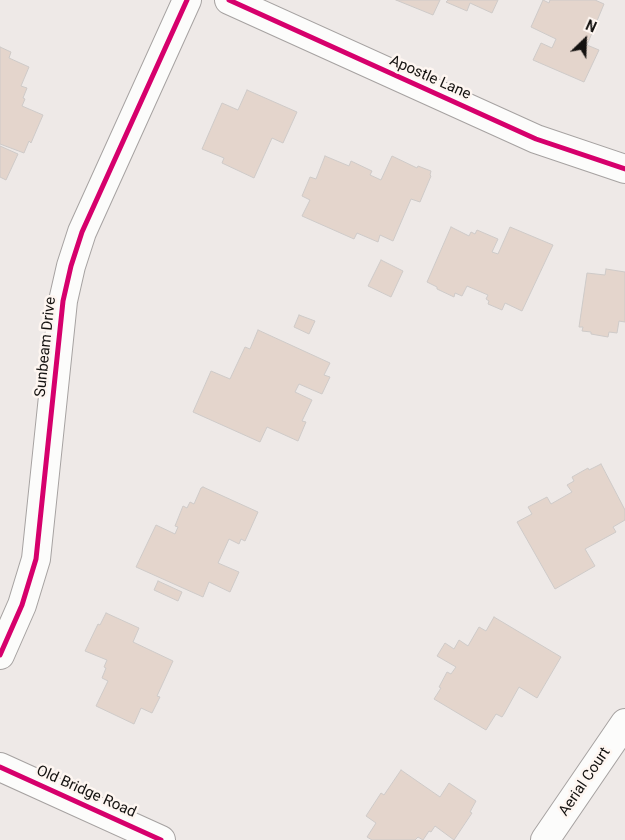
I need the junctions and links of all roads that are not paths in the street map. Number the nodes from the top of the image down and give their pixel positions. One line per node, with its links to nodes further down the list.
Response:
1 (188, 0): 4 (street, Sunbeam Drive)
2 (229, 0): 3 (street, Apostle Lane)
3 (625, 169)
4 (0, 655)
5 (625, 723): 8 (street, Aerial Court)
6 (0, 767): 7 (street, Old Bridge Road)
7 (161, 840)
8 (546, 840)

